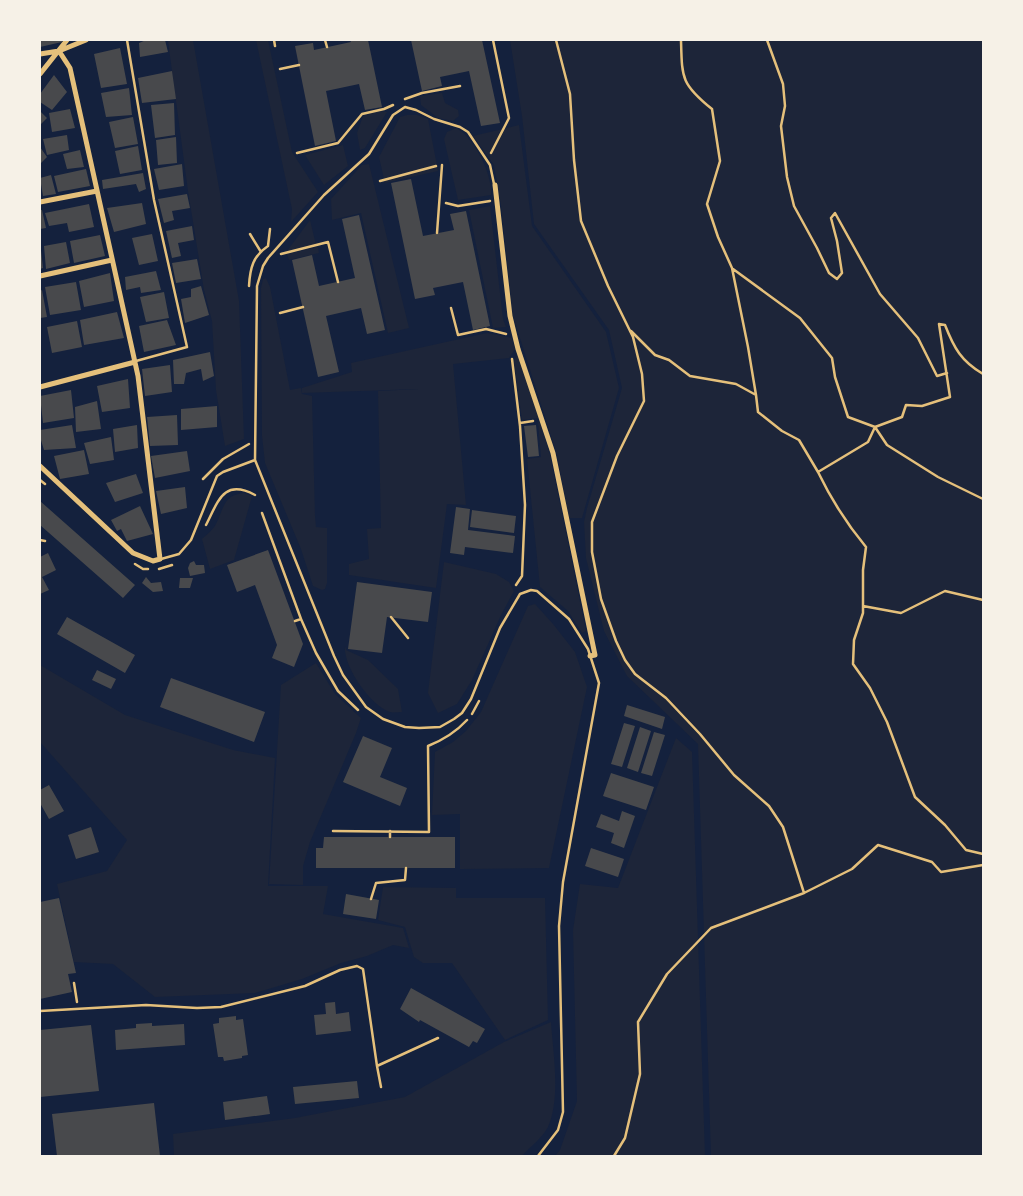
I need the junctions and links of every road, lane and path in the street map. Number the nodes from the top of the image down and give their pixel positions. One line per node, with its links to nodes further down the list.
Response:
1 (67, 40): 12 (street)
2 (86, 40): 12 (street)
3 (127, 40): 43 (lane)
4 (274, 40): 10 (path)
5 (325, 40): 11 (path)
6 (493, 40): 21 (path)
7 (556, 40): 40 (path)
8 (681, 40): 34 (path)
9 (767, 40): 44 (path)
10 (275, 46)
11 (327, 47)
12 (59, 51): 13 (street); 16 (street); 25 (street)
13 (40, 54)
14 (299, 65): 15 (path)
15 (280, 69)
16 (40, 74)
17 (460, 86): 18 (path)
18 (422, 93)
19 (384, 109): 20 (path)
20 (298, 153)
21 (487, 161): 24 (lane); 52 (lane)
22 (442, 165): 23 (path); 28 (lane)
23 (380, 181)
24 (495, 186): 26 (street)
25 (97, 191): 27 (street); 33 (street)
26 (496, 200): 28 (path); 41 (street)
27 (40, 202)
28 (439, 202): 30 (lane)
29 (270, 229): 31 (path)
30 (437, 233)
31 (250, 234)
32 (287, 253): 36 (path)
33 (112, 260): 35 (street); 43 (street)
34 (732, 268): 47 (path); 51 (path)
35 (40, 276)
36 (338, 282)
37 (303, 307): 39 (path)
38 (451, 308): 41 (path)
39 (280, 312)
40 (628, 328): 47 (path); 82 (path)
41 (514, 336): 48 (street)
42 (512, 360): 49 (path)
43 (135, 362): 46 (street); 63 (street)
44 (947, 373): 45 (path); 51 (path)
45 (983, 374)
46 (40, 387)
47 (756, 395): 55 (path)
48 (541, 420): 49 (path); 74 (street)
49 (520, 425): 50 (path); 64 (path)
50 (514, 427)
51 (875, 427): 55 (path); 58 (path)
52 (254, 441): 53 (lane); 56 (path)
53 (255, 460): 63 (lane); 74 (lane)
54 (40, 466): 63 (street)
55 (818, 472): 68 (path)
56 (203, 479)
57 (256, 495): 60 (path)
58 (983, 499)
59 (262, 514): 70 (path)
60 (203, 531)
61 (40, 540): 62 (path)
62 (46, 541)
63 (160, 559)
64 (522, 576): 65 (path); 66 (path)
65 (524, 581)
66 (516, 585)
67 (983, 600): 68 (path)
68 (863, 606): 79 (path)
69 (392, 617): 73 (path)
70 (301, 618): 71 (path); 72 (path)
71 (295, 621)
72 (308, 636)
73 (408, 638)
74 (590, 656): 90 (lane)
75 (428, 746): 77 (path)
76 (333, 831): 77 (path)
77 (390, 831): 78 (path)
78 (390, 837)
79 (983, 854)
80 (983, 865): 82 (path)
81 (406, 868): 83 (path)
82 (804, 893): 91 (path)
83 (371, 898)
84 (74, 983): 85 (path)
85 (78, 1008): 86 (lane); 88 (lane)
86 (40, 1011)
87 (438, 1038): 88 (lane)
88 (377, 1066): 89 (lane)
89 (381, 1087)
90 (538, 1156)
91 (614, 1156)

